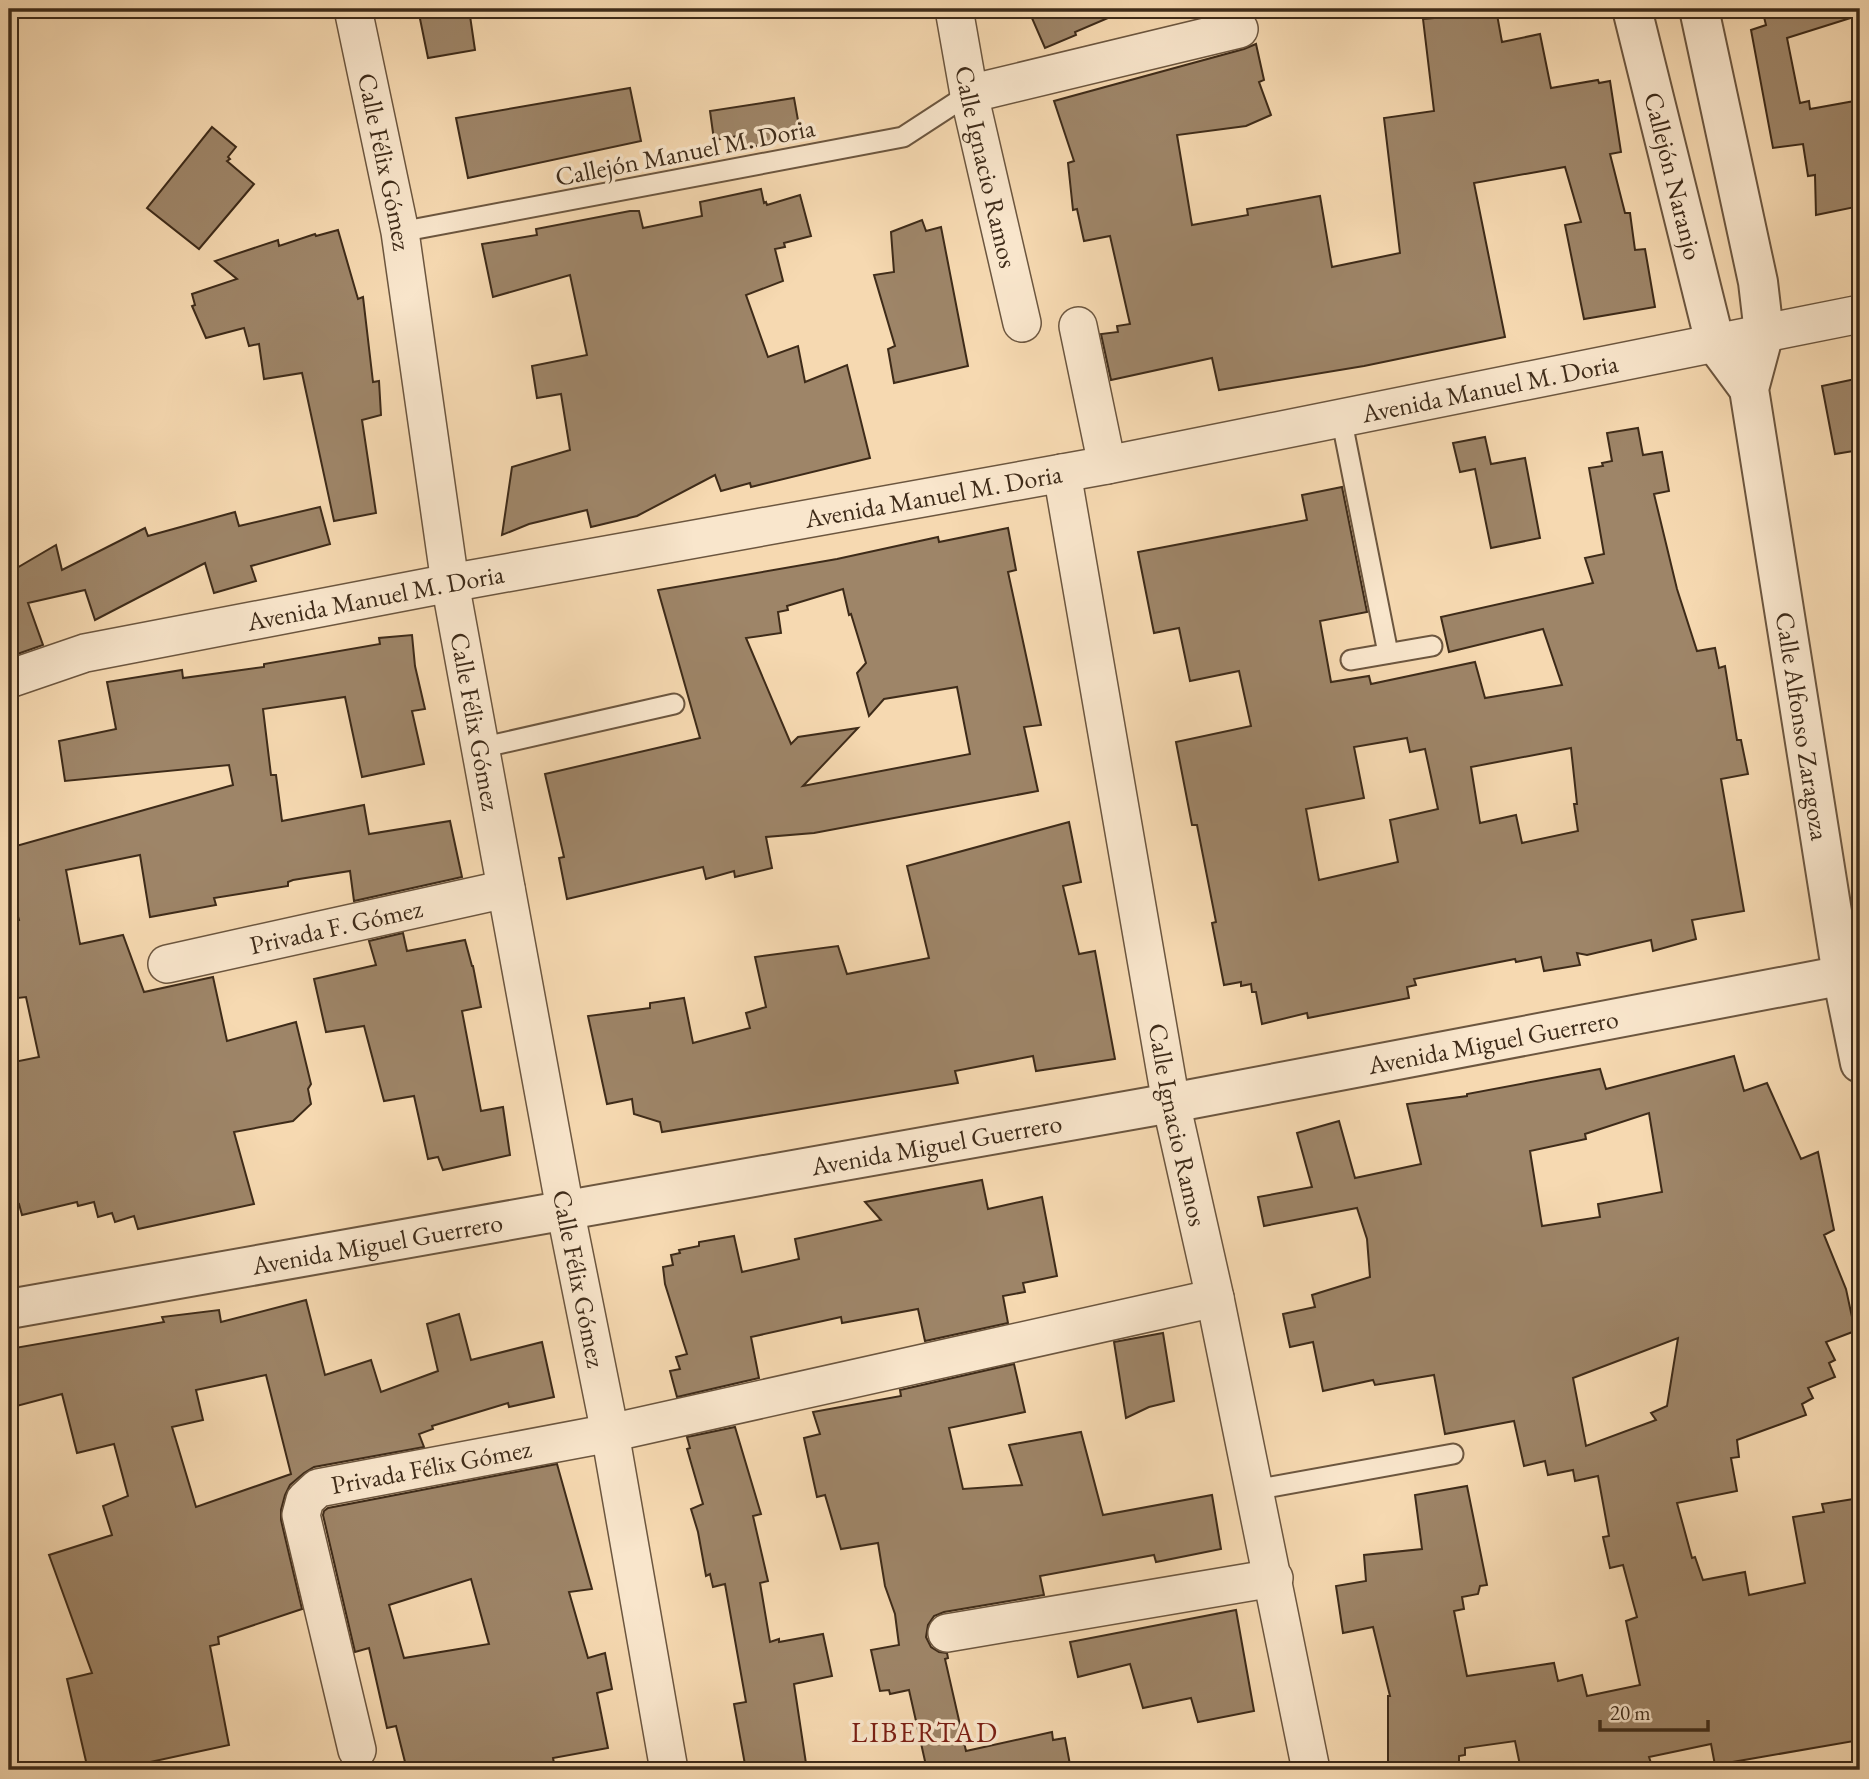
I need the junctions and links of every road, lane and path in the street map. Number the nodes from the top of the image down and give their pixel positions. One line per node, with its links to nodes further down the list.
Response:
1 (353, 9): 7 (street, Calle Félix Gómez)
2 (954, 9): 6 (street, Calle Ignacio Ramos)
3 (1632, 9): 12 (street, Callejón Naranjo)
4 (1699, 9): 11 (street)
5 (1239, 29): 6 (street)
6 (969, 94): 7 (lane, Callejón Manuel M. Doria); 9 (street, Calle Ignacio Ramos)
7 (400, 232): 17 (street, Calle Félix Gómez)
8 (1860, 314): 11 (street, Avenida Manuel M. Doria)
9 (1022, 323)
10 (1078, 326): 15 (street)
11 (1764, 333): 12 (street, Avenida Manuel M. Doria); 13 (street, Calle Alfonso Zaragoza)
12 (1715, 343): 13 (street, Calle Alfonso Zaragoza); 14 (street, Avenida Manuel M. Doria)
13 (1749, 389): 26 (street, Calle Alfonso Zaragoza)
14 (1341, 418): 15 (street, Avenida Manuel M. Doria); 19 (lane)
15 (1107, 465): 16 (street, Avenida Manuel M. Doria)
16 (1062, 473): 17 (street, Avenida Manuel M. Doria); 28 (street, Calle Ignacio Ramos)
17 (450, 583): 21 (street, Avenida Manuel M. Doria); 23 (street, Calle Félix Gómez)
18 (1432, 646): 19 (lane)
19 (1388, 653): 20 (lane)
20 (1351, 660)
21 (9, 679)
22 (674, 704): 23 (lane)
23 (480, 748): 24 (street, Calle Félix Gómez)
24 (506, 889): 25 (street, Privada F. Gómez); 29 (street, Calle Félix Gómez)
25 (167, 964)
26 (1851, 973): 27 (street, Calle Alfonso Zaragoza); 28 (street, Avenida Miguel Guerrero)
27 (1860, 1063)
28 (1171, 1103): 29 (street, Avenida Miguel Guerrero); 30 (street, Calle Ignacio Ramos)
29 (565, 1209): 31 (street, Avenida Miguel Guerrero); 32 (street, Calle Félix Gómez)
30 (1215, 1298): 32 (street); 34 (street, Calle Ignacio Ramos)
31 (9, 1308)
32 (610, 1433): 37 (street, Privada Félix Gómez); 38 (street, Calle Félix Gómez)
33 (1453, 1454): 34 (lane)
34 (1254, 1490): 35 (street, Calle Ignacio Ramos)
35 (1273, 1578): 36 (street); 39 (street, Calle Ignacio Ramos)
36 (947, 1633)
37 (357, 1750)
38 (669, 1770)
39 (1311, 1770)

